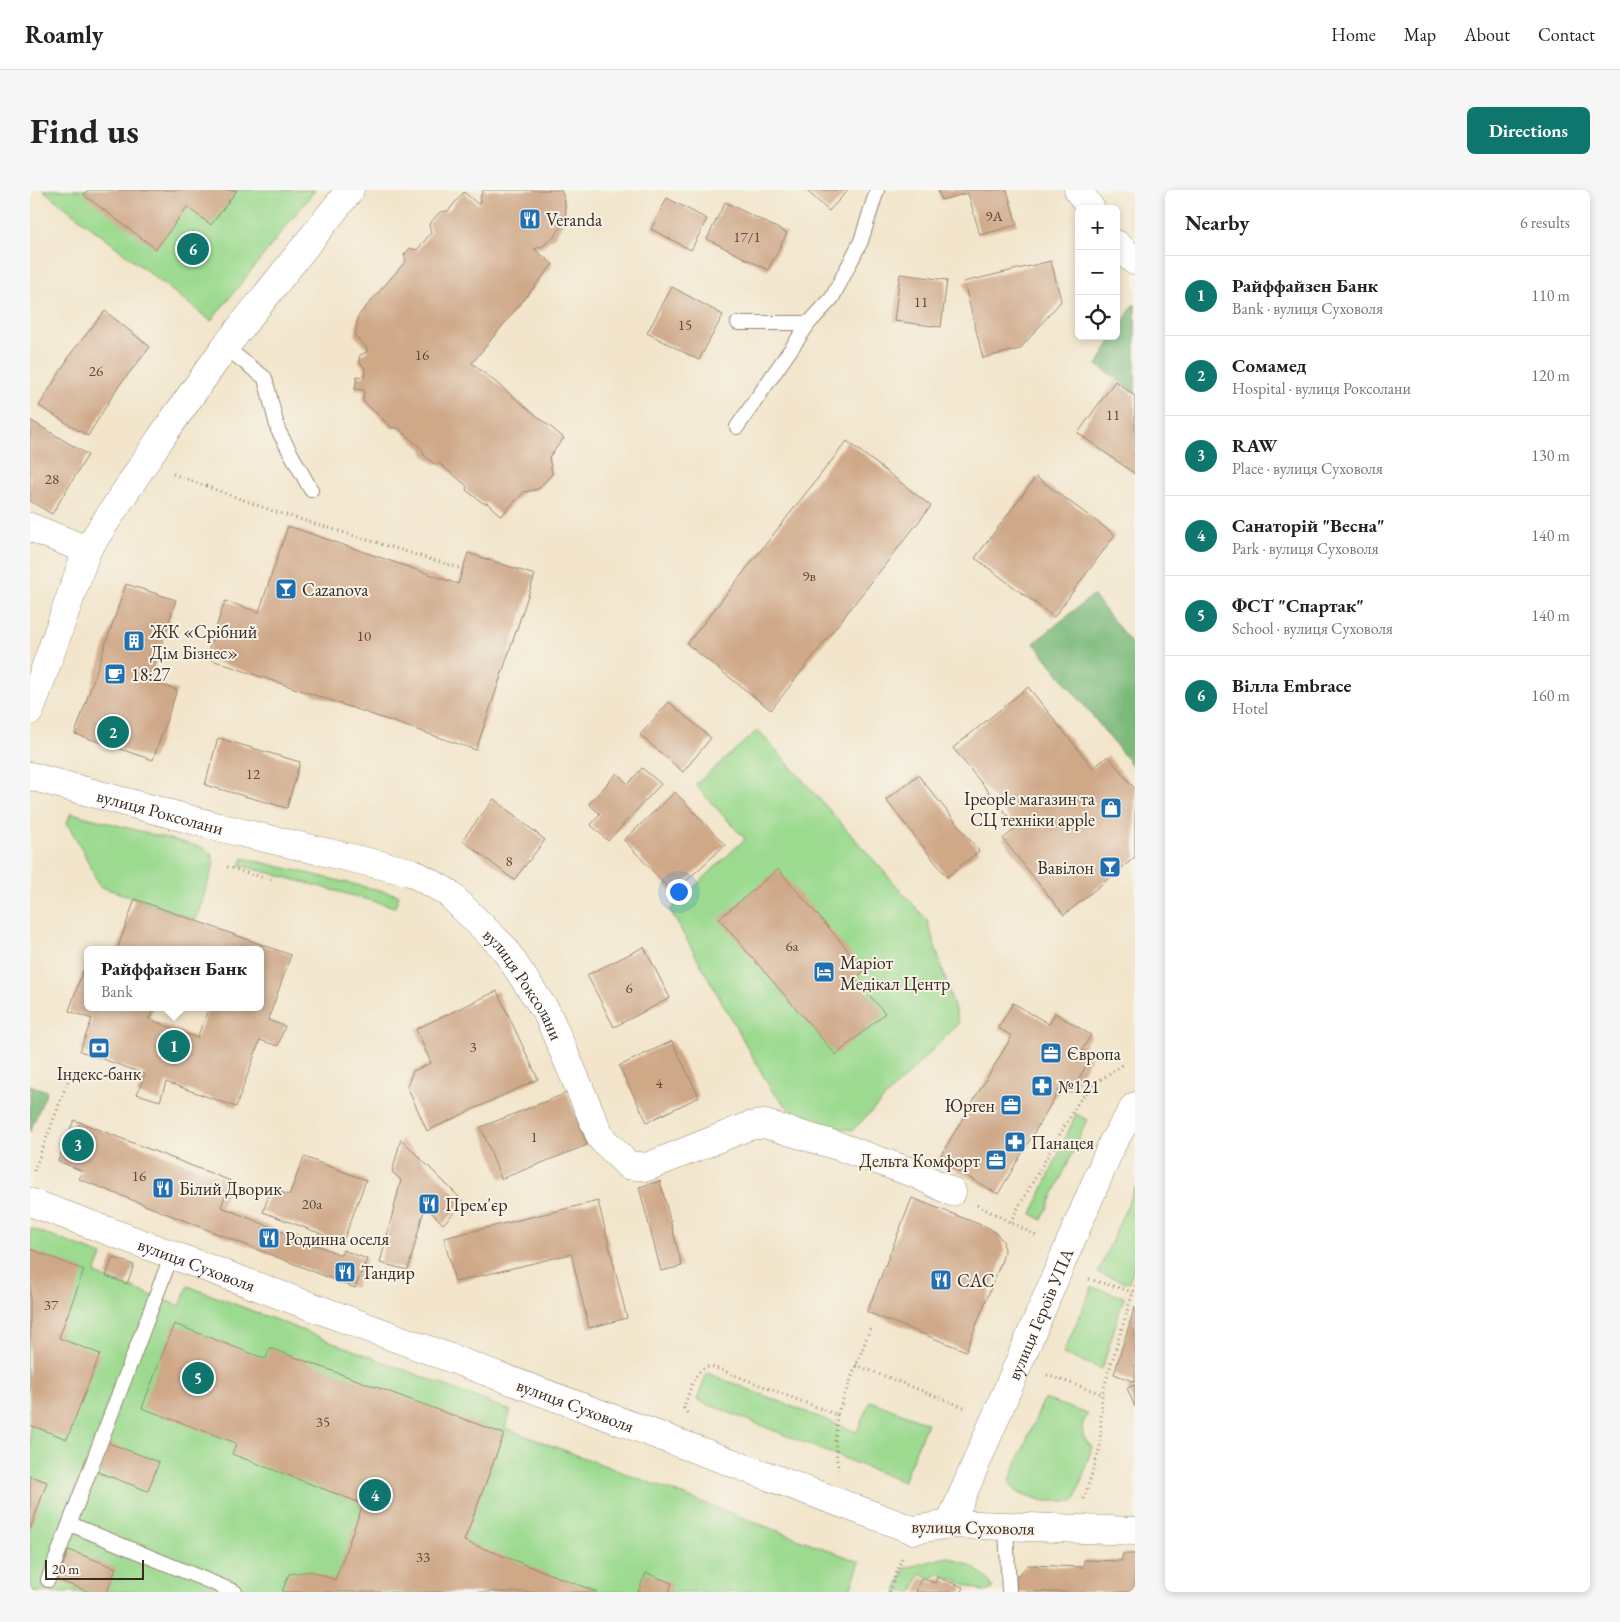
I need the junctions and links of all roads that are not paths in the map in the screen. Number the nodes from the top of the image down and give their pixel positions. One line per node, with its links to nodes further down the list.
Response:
1 (350, 190): 9 (street)
2 (877, 190): 8 (lane)
3 (1078, 190): 4 (street)
4 (1088, 205)
5 (1120, 248): 6 (street)
6 (1135, 261)
7 (738, 323): 8 (lane)
8 (810, 323): 10 (lane)
9 (225, 347): 11 (lane); 13 (street)
10 (737, 427)
11 (311, 490)
12 (30, 527): 13 (street)
13 (87, 550): 14 (street)
14 (31, 705)
15 (30, 776): 17 (street, вулиця Роксолани)
16 (1135, 1106): 21 (street, вулиця Героїв УПА)
17 (952, 1192)
18 (30, 1202): 19 (street, вулиця Суховоля)
19 (172, 1254): 20 (lane); 21 (street, вулиця Суховоля)
20 (70, 1524): 24 (lane); 25 (lane)
21 (950, 1524): 22 (street, вулиця Суховоля)
22 (1006, 1527): 23 (street, вулиця Суховоля); 26 (lane)
23 (1135, 1531)
24 (48, 1580)
25 (235, 1592)
26 (1009, 1592)

